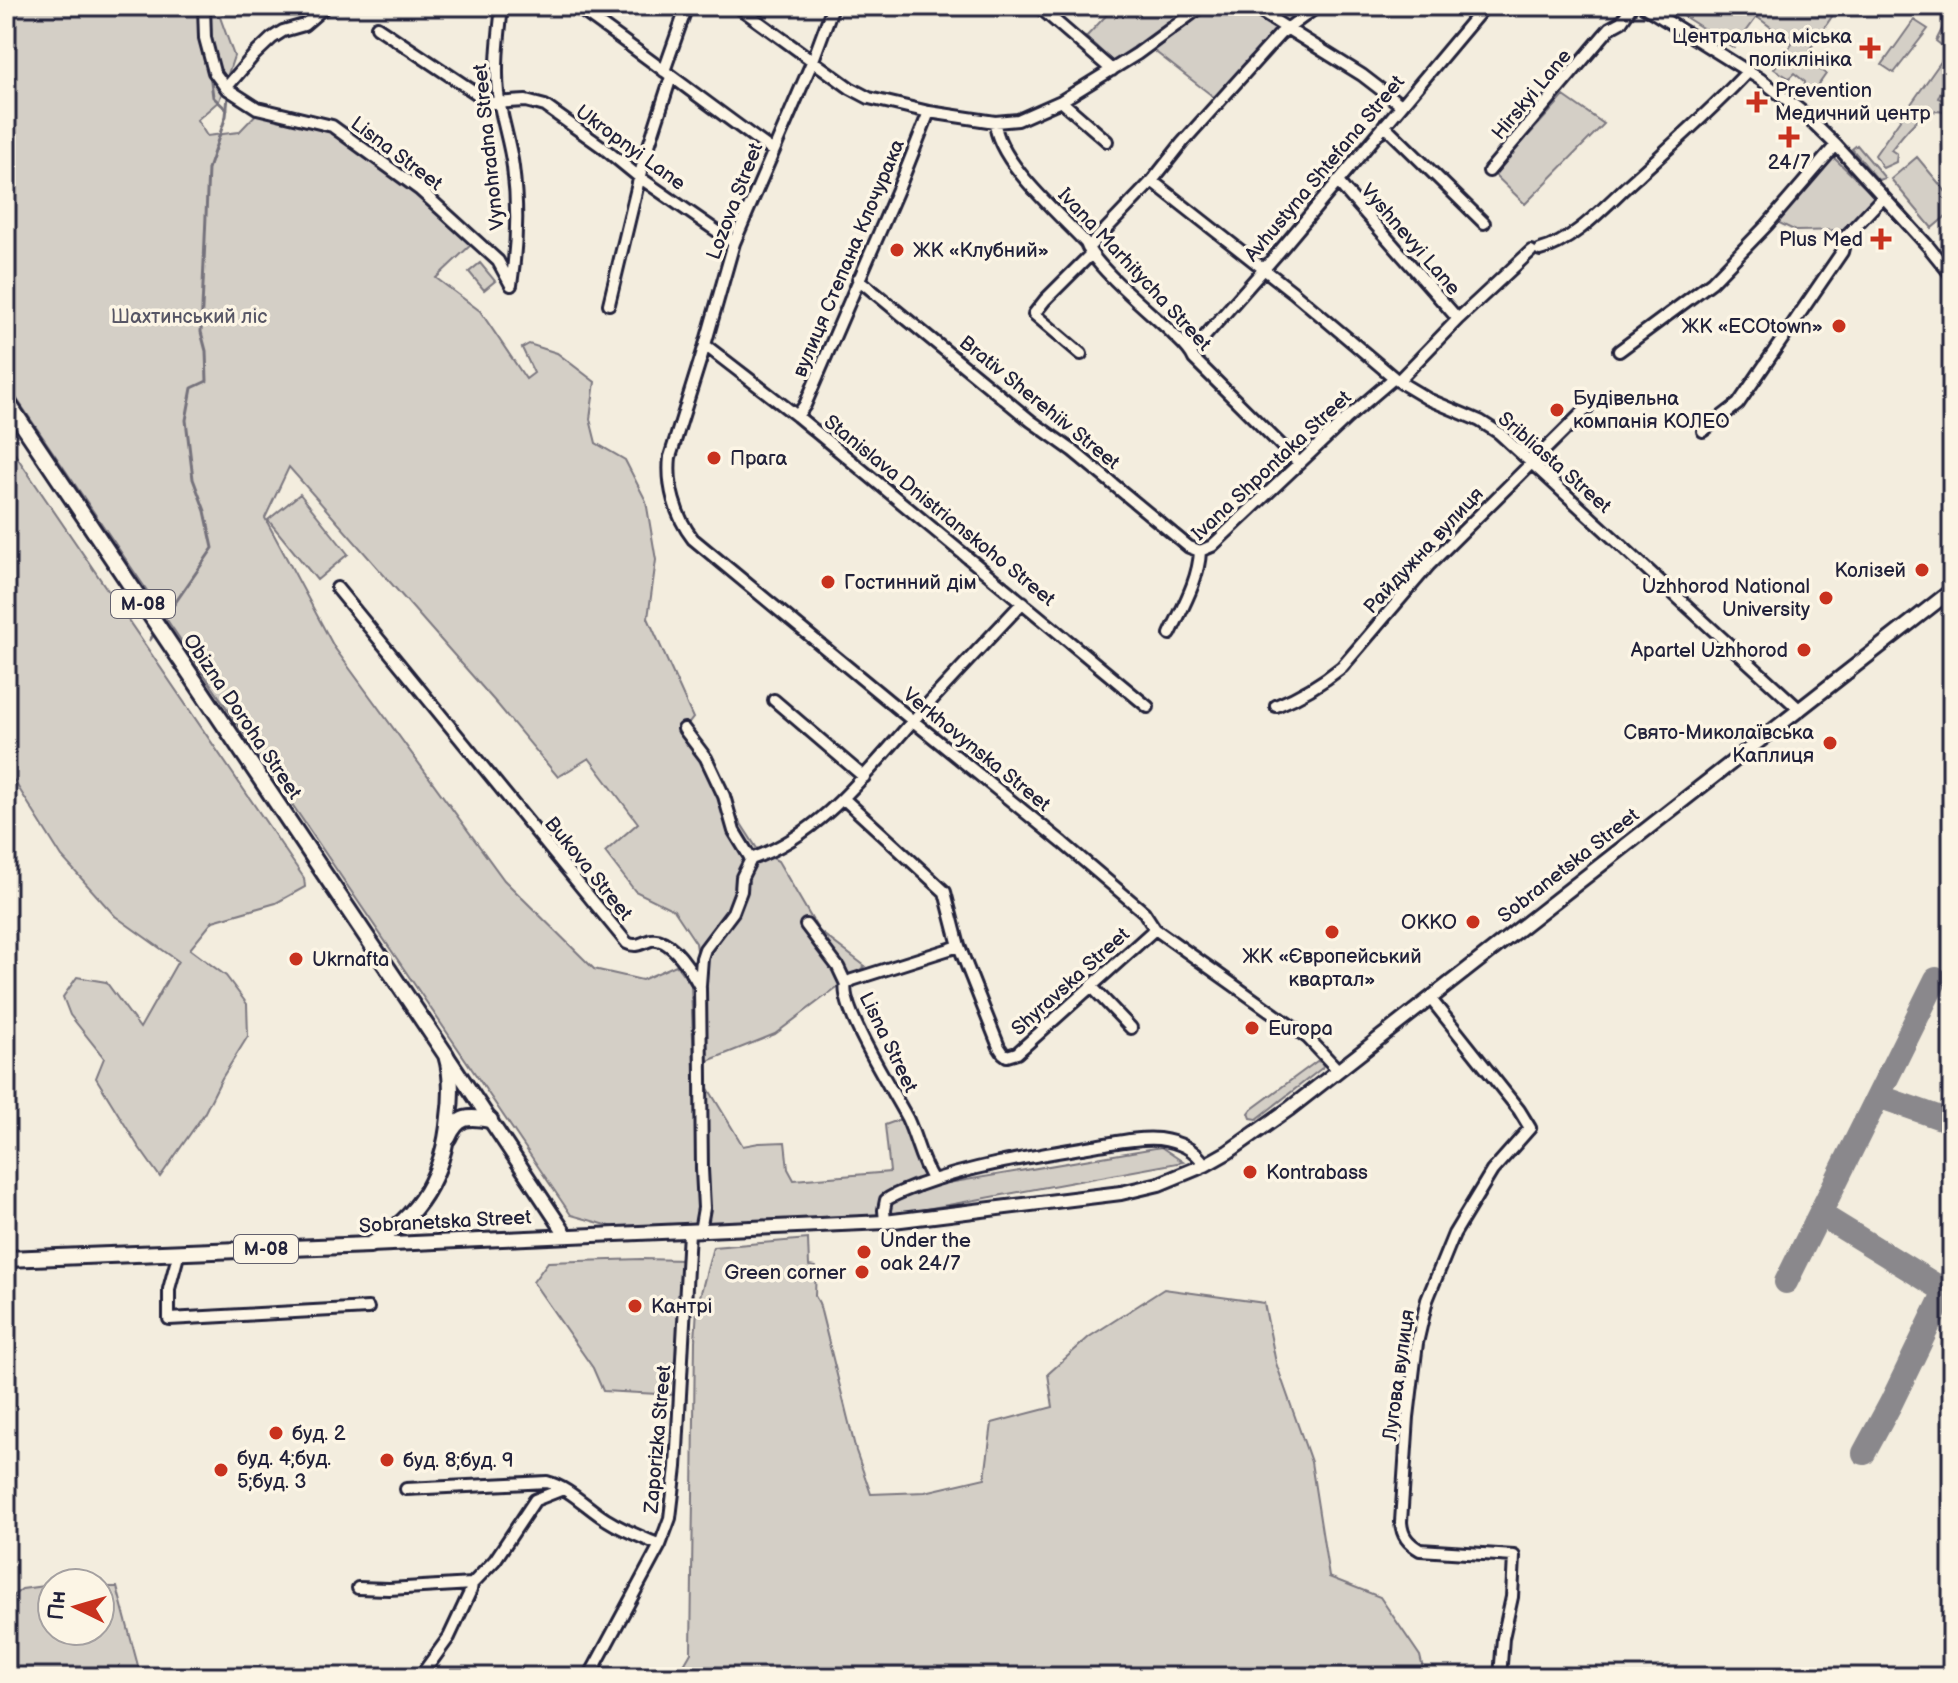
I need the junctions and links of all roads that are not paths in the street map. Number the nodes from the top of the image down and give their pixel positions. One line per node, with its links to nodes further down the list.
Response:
1 (204, 6): 21 (street)
2 (326, 6): 21 (street)
3 (575, 6): 20 (street)
4 (687, 6): 20 (street)
5 (737, 6): 17 (street)
6 (833, 6): 17 (street, Lozova Street)
7 (1038, 6): 18 (street)
8 (1202, 6): 18 (street)
9 (1251, 6): 16 (street)
10 (1318, 6): 16 (street)
11 (1485, 6): 24 (street, Avhustyna Shtefana Street)
12 (1632, 6): 31 (street, Hirskyi Lane)
13 (1643, 6): 19 (street)
14 (498, 7): 23 (street, Vynohradna Street)
15 (377, 27): 23 (street)
16 (1287, 29): 24 (street); 33 (street)
17 (813, 60): 25 (street); 30 (street, Lozova Street)
18 (1112, 70): 22 (street)
19 (1748, 71): 29 (street); 44 (street, Ivana Shpontaka Street)
20 (668, 74): 30 (street); 32 (street)
21 (226, 88): 42 (street, Lisna Street)
22 (1061, 101): 26 (street); 28 (street)
23 (500, 104): 32 (street, Ukropnyi Lane); 42 (street, Vynohradna Street)
24 (1401, 105): 27 (street, Avhustyna Shtefana Street)
25 (929, 112): 26 (street); 41 (street, вулиця Степана Клочурака)
26 (995, 122): 38 (street, Ivana Marhitycha Street)
27 (1384, 125): 34 (street, Avhustyna Shtefana Street); 36 (street)
28 (1107, 141)
29 (1836, 145): 35 (street); 46 (street)
30 (773, 151): 37 (street, Lozova Street)
31 (1489, 171)
32 (639, 177): 37 (street, Ukropnyi Lane); 43 (street)
33 (1152, 181): 38 (street); 39 (street, Sribliasta Street)
34 (1337, 181): 39 (street, Avhustyna Shtefana Street); 44 (street, Vyshnevyi Lane)
35 (1883, 197): 40 (street); 54 (street)
36 (1484, 223)
37 (734, 243): 45 (street, Lozova Street)
38 (1089, 251): 47 (street, Ivana Marhitycha Street); 48 (street)
39 (1263, 268): 47 (street, Avhustyna Shtefana Street); 49 (street, Sribliasta Street)
40 (1952, 276)
41 (858, 279): 53 (street, вулиця Степана Клочурака); 57 (street, Brativ Sherehiiv Street)
42 (511, 285)
43 (609, 304)
44 (1458, 319): 49 (street, Ivana Shpontaka Street)
45 (705, 345): 52 (street, Lozova Street); 53 (street, Stanislava Dnistrianskoho Street)
46 (1619, 351)
47 (1191, 352): 55 (street, Ivana Marhitycha Street)
48 (1081, 354)
49 (1396, 379): 55 (street, Ivana Shpontaka Street); 56 (street, Sribliasta Street)
50 (6, 400): 81 (highway, Obizna Doroha Street / М-08)
51 (1588, 407): 56 (street, Райдужна вулиця)
52 (683, 414): 66 (street, Verkhovynska Street)
53 (797, 416): 60 (street, Stanislava Dnistrianskoho Street)
54 (1703, 431)
55 (1299, 463): 57 (street, Ivana Shpontaka Street)
56 (1533, 464): 63 (street, Райдужна вулиця); 65 (street, Sribliasta Street)
57 (1200, 551): 61 (street, Ivana Shpontaka Street)
58 (337, 588): 75 (street, Bukova Street)
59 (1952, 590): 65 (main road, Sobranetska Street)
60 (1023, 602): 64 (street, Stanislava Dnistrianskoho Street); 66 (street)
61 (1170, 634)
62 (774, 700): 68 (street)
63 (1276, 706)
64 (1148, 707)
65 (1800, 710): 79 (main road, Sobranetska Street)
66 (913, 721): 68 (street); 72 (street, Verkhovynska Street)
67 (684, 729): 70 (street)
68 (864, 777): 69 (street)
69 (844, 799): 70 (street); 73 (street)
70 (751, 859): 74 (street)
71 (806, 925): 76 (street, Lisna Street)
72 (1155, 929): 78 (street, Shyravska Street); 82 (street, Verkhovynska Street)
73 (959, 946): 76 (street); 78 (street, Shyravska Street)
74 (702, 958): 75 (street); 77 (street)
75 (687, 964): 77 (street, Bukova Street)
76 (846, 984): 86 (street, Lisna Street)
77 (700, 987): 88 (street, Bukova Street)
78 (1092, 987): 80 (street)
79 (1430, 998): 82 (main road, Sobranetska Street); 101 (street, Лугова вулиця)
80 (1131, 1028)
81 (446, 1055): 83 (main road, Obizna Doroha Street); 84 (highway, Obizna Doroha Street / М-08)
82 (1338, 1070): 85 (main road, Sobranetska Street)
83 (490, 1120): 84 (highway); 89 (main road, Obizna Doroha Street)
84 (446, 1146): 90 (highway, Obizna Doroha Street / М-08)
85 (1205, 1165): 86 (street); 87 (main road, Sobranetska Street)
86 (933, 1180): 87 (street)
87 (885, 1222): 88 (main road, Sobranetska Street)
88 (695, 1231): 89 (main road, Sobranetska Street); 96 (street, Zaporizka Street)
89 (567, 1236): 90 (main road, Sobranetska Street)
90 (370, 1245): 91 (highway, Sobranetska Street / М-08)
91 (179, 1252): 92 (highway, Sobranetska Street / М-08); 93 (street)
92 (6, 1259)
93 (368, 1308)
94 (406, 1489): 95 (street)
95 (563, 1489): 96 (street); 97 (street)
96 (660, 1545): 100 (street, Zaporizka Street)
97 (472, 1584): 98 (street); 99 (street)
98 (358, 1588)
99 (420, 1677)
100 (589, 1677)
101 (1500, 1677)

